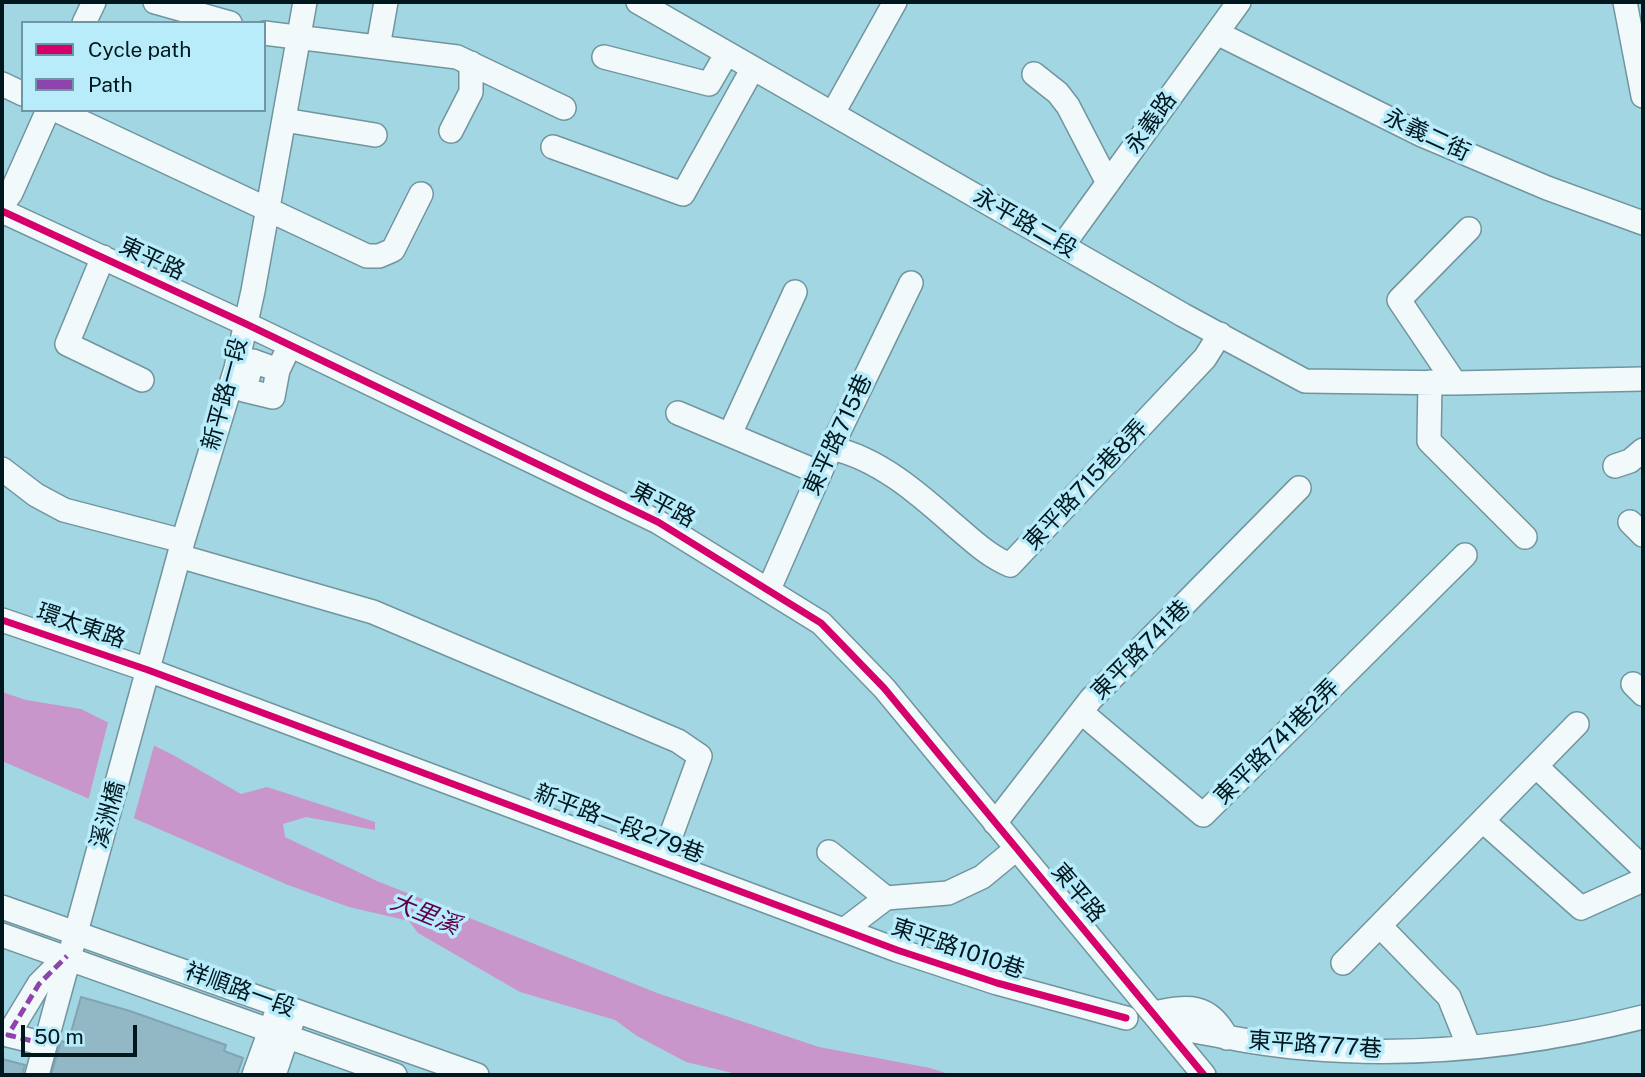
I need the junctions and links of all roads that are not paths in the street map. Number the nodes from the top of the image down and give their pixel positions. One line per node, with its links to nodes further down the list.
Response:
1 (94, 2): 10 (street)
2 (155, 2): 9 (street)
3 (305, 2): 14 (street, 新平路一段)
4 (386, 2): 15 (street)
5 (638, 2): 16 (street, 永平路二段)
6 (895, 2): 27 (street)
7 (1239, 2): 13 (street, 永義路)
8 (1625, 2): 23 (street)
9 (178, 16): 11 (street)
10 (85, 21)
11 (215, 21)
12 (266, 33): 14 (street)
13 (1217, 33): 32 (street, 永義路); 37 (street, 永義二街)
14 (298, 39): 15 (street); 28 (street, 新平路一段)
15 (377, 47): 18 (street)
16 (727, 53): 17 (street); 19 (street, 永平路二段)
17 (604, 57)
18 (471, 63): 24 (street); 29 (street)
19 (753, 68): 27 (street, 永平路二段); 31 (street)
20 (1034, 74): 32 (street)
21 (2, 84): 22 (street)
22 (21, 93)
23 (1643, 96)
24 (564, 107)
25 (47, 112): 34 (street)
26 (60, 112): 35 (street)
27 (833, 113): 39 (street, 永平路二段)
28 (284, 120): 30 (street); 35 (street, 新平路一段)
29 (450, 131)
30 (375, 135)
31 (553, 147)
32 (1108, 183): 39 (street, 永義路)
33 (421, 194): 35 (street)
34 (2, 205)
35 (268, 208): 43 (street, 新平路一段)
36 (2, 211): 40 (street, 東平路)
37 (1643, 223)
38 (1469, 229): 50 (street)
39 (1063, 245): 44 (street, 永平路二段)
40 (103, 257): 43 (street, 東平路); 48 (street)
41 (911, 283): 53 (street, 東平路715巷)
42 (794, 292): 52 (street)
43 (244, 323): 45 (street, 東平路); 60 (street, 新平路一段)
44 (1220, 334): 49 (street, 永平路二段); 53 (street, 東平路715巷8弄)
45 (289, 345): 46 (street); 62 (street, 東平路)
46 (249, 373)
47 (1643, 379): 50 (street, 永平路二段)
48 (142, 380)
49 (1430, 382): 50 (street, 永平路二段); 59 (street)
50 (1455, 383)
51 (678, 413): 52 (street)
52 (730, 434): 57 (street)
53 (831, 448): 57 (street, 東平路715巷)
54 (1643, 450): 55 (street)
55 (1615, 466)
56 (2, 470): 60 (street)
57 (820, 473): 62 (street, 東平路715巷)
58 (1299, 488): 66 (street, 東平路741巷)
59 (1525, 537)
60 (181, 548): 64 (street, 新平路一段); 74 (street, 新平路一段279巷)
61 (1465, 555): 66 (street, 東平路741巷2弄)
62 (769, 589): 71 (street, 東平路)
63 (2, 620): 64 (street, 環太東路)
64 (148, 670): 65 (street, 新平路一段); 69 (street, 環太東路)
65 (141, 699): 82 (street, 溪洲橋)
66 (1081, 712): 71 (street, 東平路741巷)
67 (1577, 723): 68 (street)
68 (1536, 765): 70 (street); 75 (street)
69 (443, 779): 74 (street, 新平路一段279巷)
70 (1483, 821): 76 (street); 80 (street)
71 (995, 824): 72 (street, 東平路)
72 (1016, 849): 77 (street, 東平路1010巷); 89 (street, 東平路)
73 (829, 852): 77 (street, 東平路1010巷)
74 (662, 860): 78 (street, 新平路一段279巷)
75 (1643, 868)
76 (1643, 880)
77 (886, 898): 81 (street, 東平路1010巷)
78 (780, 906): 81 (street, 東平路1010巷)
79 (2, 907): 82 (street, 祥順路一段)
80 (1381, 927): 85 (street); 92 (street)
81 (844, 930): 88 (street, 東平路1010巷)
82 (75, 931): 84 (street, 溪洲橋); 86 (street, 祥順路一段)
83 (2, 935): 84 (street, 祥順路一段)
84 (67, 956): 90 (street, 祥順路一段); 91 (street, 溪洲橋); 91 (street)
85 (1343, 963)
86 (288, 1007): 90 (street); 97 (street, 祥順路一段)
87 (1643, 1017): 92 (street, 東平路777巷)
88 (1126, 1018)
89 (1158, 1019): 92 (street, 東平路777巷); 98 (street, 東平路)
90 (279, 1032): 94 (street); 95 (street); 96 (street, 祥順路一段)
91 (45, 1044): 93 (street, 溪洲橋)
92 (1469, 1047)
93 (37, 1075)
94 (254, 1075)
95 (274, 1075)
96 (394, 1075)
97 (477, 1075)
98 (1204, 1075)

